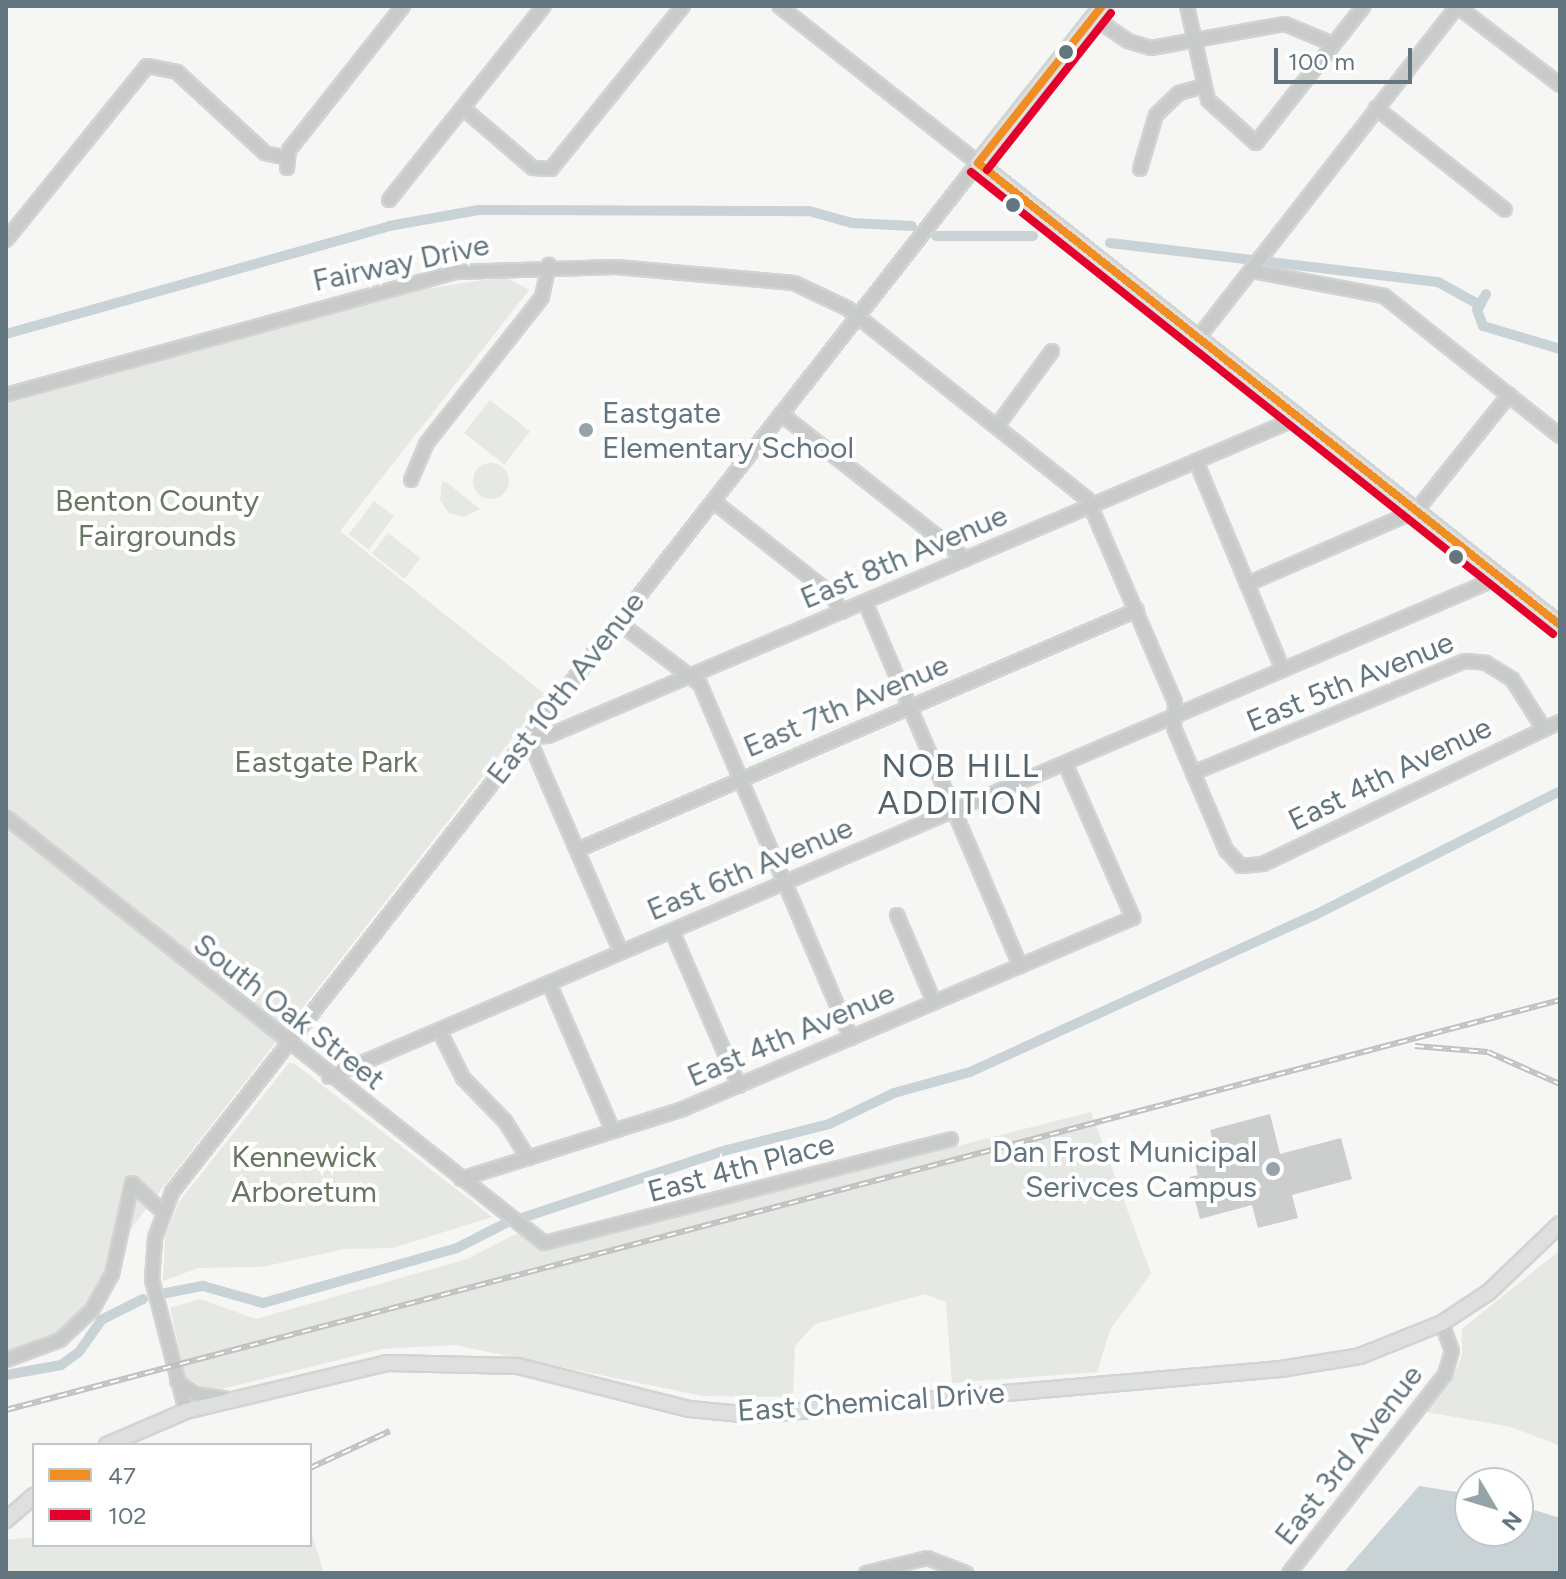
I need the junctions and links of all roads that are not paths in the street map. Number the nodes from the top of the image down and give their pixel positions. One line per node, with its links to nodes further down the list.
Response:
1 (403, 6): 19 (street)
2 (544, 6): 13 (street)
3 (683, 6): 13 (street)
4 (779, 6): 15 (street)
5 (1187, 6): 9 (street)
6 (1364, 6): 10 (street)
7 (1457, 6): 11 (street); 14 (street)
8 (1097, 12): 9 (street); 15 (main road, East 10th Avenue)
9 (1193, 44): 10 (street); 12 (street)
10 (1333, 44): 12 (street)
11 (1560, 85)
12 (1203, 86): 16 (street)
13 (463, 108): 17 (street)
14 (1376, 108): 18 (street); 20 (street)
15 (978, 163): 22 (street, East 10th Avenue); 23 (main road)
16 (1140, 169)
17 (389, 200)
18 (1505, 210)
19 (6, 240)
20 (1257, 264): 23 (street); 26 (street)
21 (549, 265): 22 (street, Fairway Drive); 25 (street, Fairway Drive); 32 (street)
22 (857, 316): 27 (street, East 10th Avenue); 29 (street, Fairway Drive)
23 (1198, 338): 28 (main road)
24 (1052, 351): 29 (street)
25 (6, 395)
26 (1509, 395): 30 (street); 35 (street)
27 (781, 414): 33 (street, East 10th Avenue); 36 (street)
28 (1298, 418): 31 (street, East 8th Avenue); 35 (main road)
29 (997, 426): 34 (street, Fairway Drive)
30 (1560, 436)
31 (1196, 461): 34 (street, East 8th Avenue); 38 (street)
32 (411, 480)
33 (713, 501): 41 (street); 42 (street, East 10th Avenue)
34 (1091, 506): 36 (street, East 8th Avenue); 40 (street)
35 (1416, 511): 37 (main road); 38 (street)
36 (966, 559): 39 (street, East 8th Avenue)
37 (1500, 577): 43 (main road); 44 (street, East 6th Avenue)
38 (1247, 584): 44 (street)
39 (865, 602): 41 (street, East 8th Avenue); 46 (street)
40 (1137, 610): 46 (street, East 7th Avenue); 47 (street)
41 (842, 612): 45 (street, East 8th Avenue)
42 (618, 622): 45 (street); 50 (street, East 10th Avenue)
43 (1560, 625)
44 (1283, 670): 47 (street, East 6th Avenue)
45 (692, 675): 50 (street, East 8th Avenue); 53 (street)
46 (910, 707): 53 (street, East 7th Avenue); 54 (street)
47 (1174, 716): 51 (street, East 6th Avenue); 52 (street)
48 (1560, 722): 49 (street, East 4th Avenue)
49 (1544, 729): 52 (street, East 5th Avenue); 52 (street, East 4th Avenue)
50 (528, 737): 56 (street); 66 (street, East 10th Avenue)
51 (1065, 763): 54 (street, East 6th Avenue); 61 (street, East 4th Avenue)
52 (1193, 773)
53 (741, 780): 56 (street, East 7th Avenue); 57 (street)
54 (953, 810): 57 (street, East 6th Avenue); 61 (street)
55 (6, 817): 66 (street, South Oak Street)
56 (577, 850): 60 (street)
57 (785, 882): 59 (street, East 6th Avenue); 65 (street)
58 (897, 915): 63 (street)
59 (672, 931): 60 (street, East 6th Avenue); 68 (street)
60 (621, 952): 62 (street, East 6th Avenue)
61 (1020, 966): 63 (street, East 4th Avenue)
62 (549, 983): 64 (street, East 6th Avenue); 69 (street)
63 (934, 1002): 65 (street, East 4th Avenue)
64 (439, 1030): 67 (street, East 6th Avenue); 71 (street)
65 (851, 1038): 68 (street, East 4th Avenue)
66 (288, 1045): 67 (street, South Oak Street); 73 (street, East 10th Avenue)
67 (329, 1077): 72 (street, South Oak Street)
68 (739, 1086): 69 (street, East 4th Avenue)
69 (613, 1131): 71 (street, East 4th Avenue)
70 (951, 1139): 75 (street, East 4th Place)
71 (528, 1158): 72 (street, East 4th Avenue)
72 (461, 1179): 75 (street, South Oak Street)
73 (161, 1210): 77 (street); 78 (street)
74 (1560, 1224): 76 (main road, East Chemical Drive)
75 (544, 1243)
76 (1442, 1323): 79 (main road, East Chemical Drive); 86 (street, East 3rd Avenue)
77 (6, 1360)
78 (176, 1379): 79 (street); 80 (street)
79 (232, 1398): 80 (main road, East Chemical Drive)
80 (186, 1411): 81 (main road, East Chemical Drive)
81 (112, 1443)
82 (32, 1498): 83 (main road)
83 (6, 1520)
84 (866, 1573): 85 (street)
85 (966, 1573)
86 (1289, 1573)

